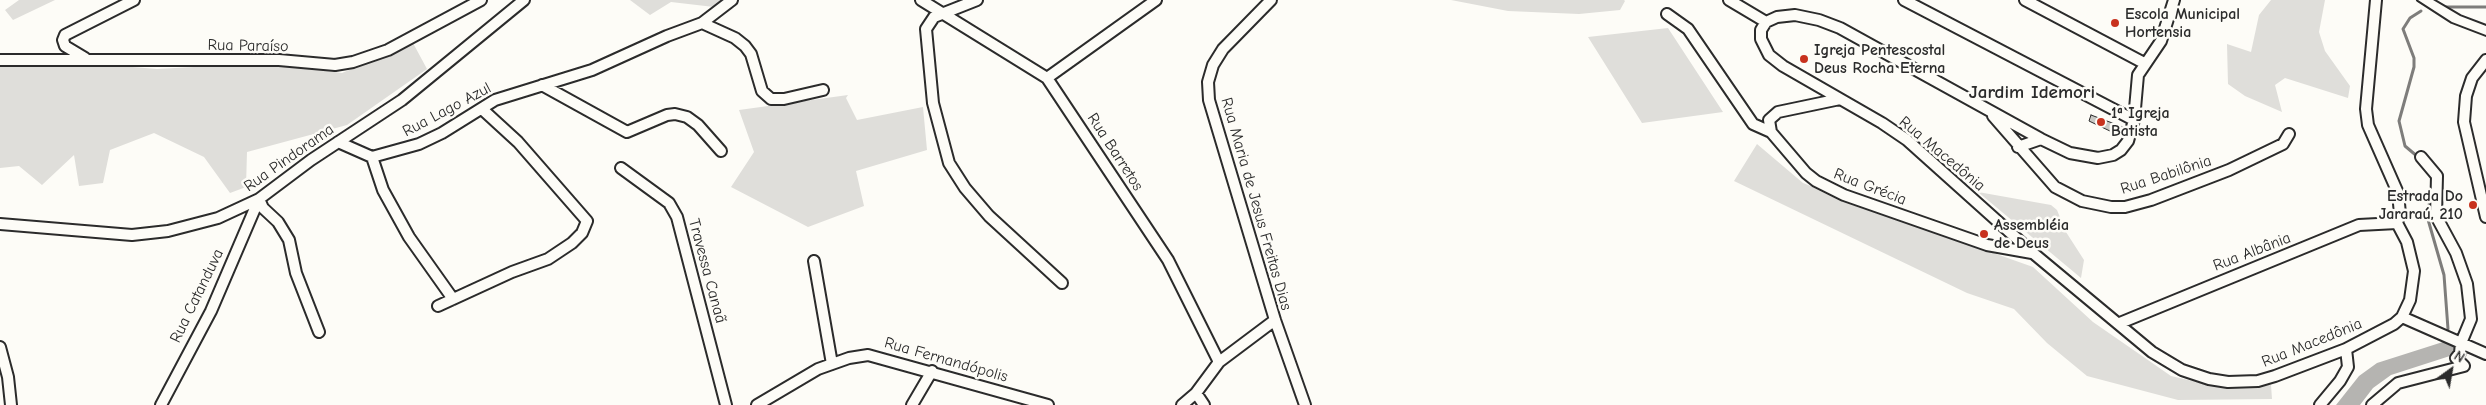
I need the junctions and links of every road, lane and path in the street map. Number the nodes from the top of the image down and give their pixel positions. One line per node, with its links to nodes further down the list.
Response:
1 (134, 0): 20 (street)
2 (481, 0): 20 (street, Rua Paraíso)
3 (524, 0): 36 (street, Rua Pindorama)
4 (732, 0): 18 (street, Rua Lago Azul)
5 (921, 0): 15 (street)
6 (977, 0): 15 (street)
7 (1156, 0): 24 (street)
8 (1271, 0): 53 (street, Rua Maria de Jesus Freitas Dias)
9 (1729, 0): 17 (street)
10 (1904, 0): 32 (street)
11 (2025, 0): 23 (street)
12 (2174, 0): 23 (street)
13 (2376, 0): 45 (street)
14 (2424, 0): 19 (street)
15 (941, 14): 24 (street); 49 (street)
16 (1667, 14): 33 (street, Rua Grécia)
17 (1766, 22): 27 (street, Rua Macedônia); 29 (street)
18 (702, 23): 25 (street, Rua Lago Azul); 26 (street)
19 (2486, 31)
20 (87, 59): 21 (street, Rua Paraíso)
21 (0, 60)
22 (2486, 61): 43 (street)
23 (2144, 62): 32 (street)
24 (1047, 78): 60 (street, Rua Barretos)
25 (542, 85): 28 (street, Rua Lago Azul); 30 (street)
26 (823, 90)
27 (1840, 99): 33 (street); 47 (street, Rua Macedônia)
28 (482, 109): 40 (street, Rua Lago Azul); 50 (street)
29 (1990, 112): 35 (street); 37 (street, Rua Babilônia)
30 (675, 114): 31 (street); 38 (street)
31 (696, 116)
32 (2134, 120): 35 (street)
33 (1771, 132): 47 (street, Rua Grécia)
34 (2289, 134): 37 (street, Rua Babilônia)
35 (2041, 139): 37 (street)
36 (338, 142): 40 (street); 42 (street, Rua Pindorama)
37 (2018, 147)
38 (721, 151)
39 (2421, 157): 56 (street)
40 (372, 158): 50 (street)
41 (621, 168): 67 (street, Travessa Canaã)
42 (259, 199): 46 (street, Rua Pindorama); 55 (street); 66 (street, Rua Catanduva)
43 (2483, 199): 44 (street)
44 (2486, 217)
45 (2397, 223): 52 (street); 54 (street, Rua Albânia)
46 (0, 224)
47 (2033, 253): 54 (street, Rua Macedônia)
48 (814, 261): 61 (street)
49 (1062, 283)
50 (453, 299): 51 (street)
51 (438, 306)
52 (2402, 317): 56 (street); 58 (street, Rua Macedônia)
53 (1275, 320): 60 (street); 73 (street, Rua Maria de Jesus Freitas Dias)
54 (2120, 323): 58 (street, Rua Macedônia)
55 (319, 332)
56 (2461, 343): 59 (street); 75 (street)
57 (0, 347): 63 (street)
58 (2346, 349): 74 (street)
59 (2486, 354)
60 (1219, 362): 64 (street)
61 (832, 364): 62 (street, Rua Fernandópolis); 68 (street, Rua Fernandópolis)
62 (932, 370): 69 (street); 70 (street, Rua Fernandópolis)
63 (4, 379): 65 (street)
64 (1196, 393): 71 (street); 72 (street)
65 (11, 405)
66 (161, 405)
67 (726, 405)
68 (756, 405)
69 (912, 405)
70 (1048, 405)
71 (1182, 405)
72 (1204, 405)
73 (1305, 405)
74 (2320, 405)
75 (2372, 405)

